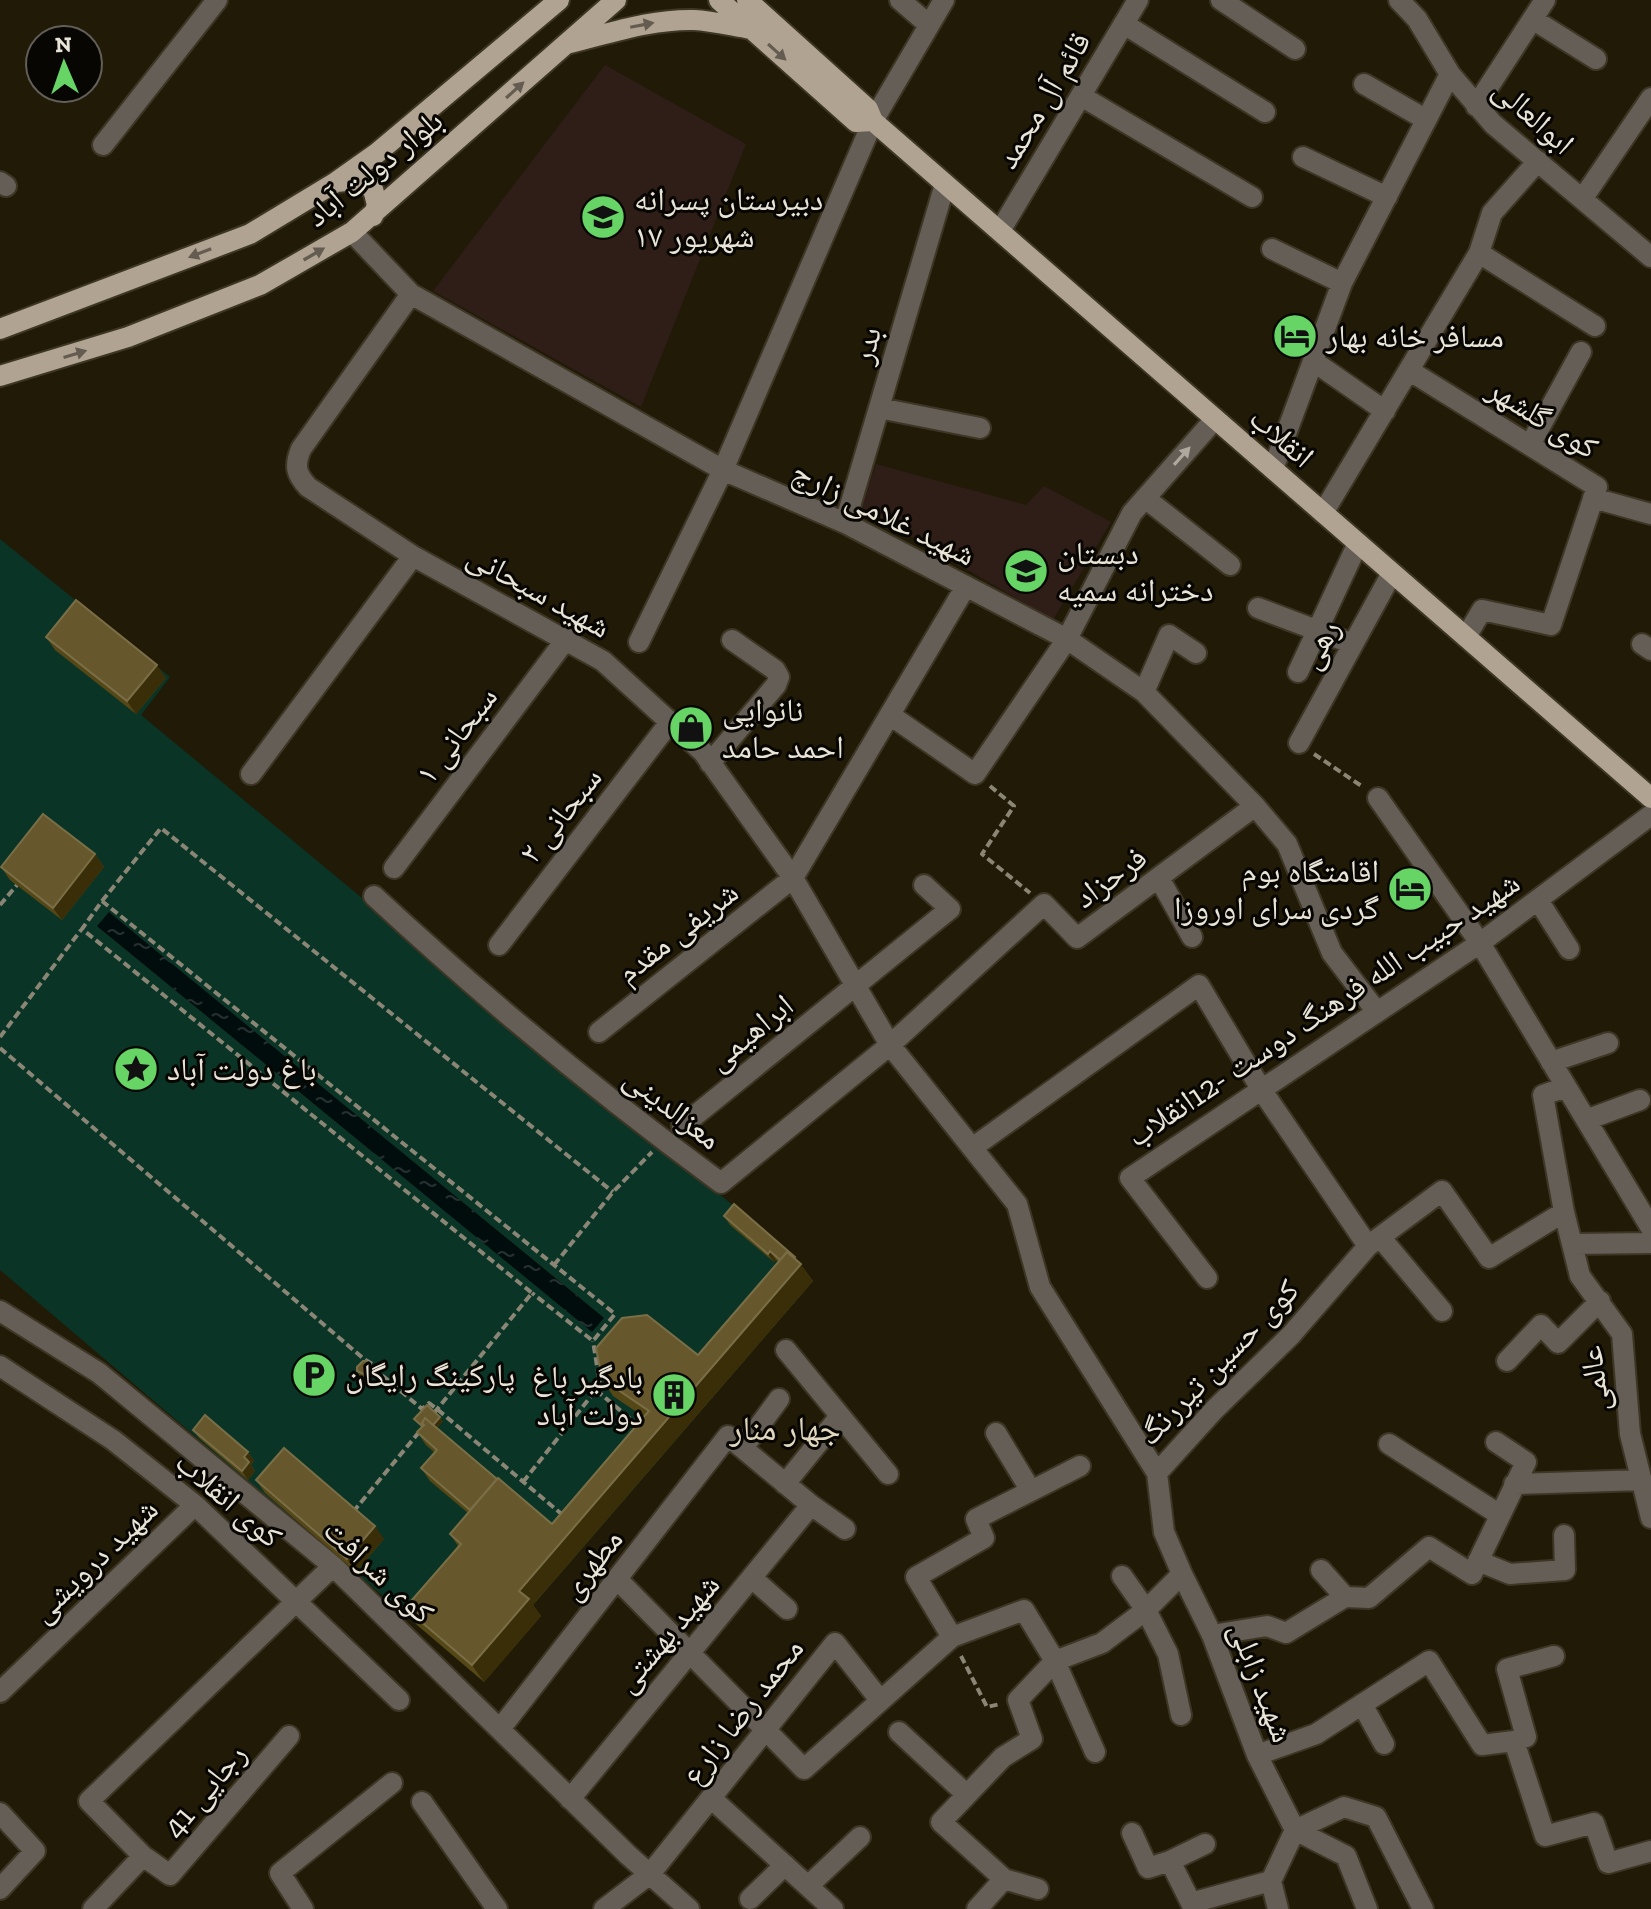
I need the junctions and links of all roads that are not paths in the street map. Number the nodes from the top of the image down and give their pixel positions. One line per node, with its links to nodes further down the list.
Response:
1 (217, 0): 29 (street)
2 (551, 0): 14 (main road)
3 (559, 0): 14 (main road, بلوار دولت آباد)
4 (616, 0): 18 (main road, بلوار دولت آباد)
5 (719, 0): 13 (main road)
6 (747, 0): 13 (main road)
7 (900, 0): 17 (street)
8 (944, 0): 17 (street)
9 (1138, 0): 16 (street, قائم آل محمد)
10 (1221, 0): 19 (street)
11 (1399, 0): 21 (street, ابوالعالی)
12 (1545, 0): 15 (street)
13 (761, 16): 18 (main road, one-way to 13); 28 (main road, انقلاب)
14 (539, 19): 32 (main road, بلوار دولت آباد)
15 (1534, 20): 20 (street); 24 (street)
16 (1124, 24): 23 (street, قائم آل محمد); 25 (street)
17 (929, 25): 28 (street)
18 (566, 44): 37 (main road, بلوار دولت آباد, one-way to 18)
19 (1295, 49)
20 (1596, 59)
21 (1450, 74): 24 (street, ابوالعالی); 27 (street)
22 (1364, 84): 27 (street)
23 (1081, 96): 34 (street); 38 (street, قائم آل محمد)
24 (1476, 106): 31 (street, ابوالعالی)
25 (1265, 112)
26 (1647, 112): 36 (street)
27 (1425, 119): 35 (street)
28 (873, 121): 33 (main road, انقلاب); 57 (street)
29 (103, 145)
30 (1303, 157): 35 (street)
31 (1538, 161): 36 (street, ابوالعالی); 41 (street)
32 (336, 182): 37 (main road); 46 (main road, بلوار دولت آباد, one-way to 46)
33 (945, 184): 38 (main road, انقلاب); 51 (street, بدر)
34 (1252, 197)
35 (1387, 197): 43 (street)
36 (1583, 198): 42 (street, ابوالعالی)
37 (373, 216): 39 (main road, بلوار دولت آباد)
38 (1000, 231): 53 (main road, انقلاب)
39 (352, 232): 44 (street); 50 (main road, بلوار دولت آباد, one-way to 39)
40 (1272, 249): 43 (street)
41 (1479, 253): 45 (street); 49 (street)
42 (1651, 257)
43 (1342, 283): 48 (street)
44 (411, 294): 57 (street, شهید غلامی زارچ); 64 (street, شهید سبحانی)
45 (1595, 326)
46 (0, 329)
47 (1581, 352): 55 (street)
48 (1313, 361): 52 (street); 56 (street)
49 (1410, 371): 52 (street); 55 (street, کوی گلشهر)
50 (0, 376)
51 (879, 408): 54 (street); 62 (street, بدر)
52 (1385, 411): 60 (street)
53 (1215, 419): 56 (main road, انقلاب); 58 (street, one-way to 53)
54 (980, 428)
55 (1530, 445): 59 (street, کوی گلشهر)
56 (1273, 469): 60 (main road, انقلاب)
57 (723, 470): 62 (street, شهید غلامی زارچ); 74 (street)
58 (1145, 498): 65 (street); 72 (street)
59 (1593, 498): 61 (street); 70 (street, کوی گلشهر)
60 (1323, 513): 63 (main road, انقلاب)
61 (1651, 514)
62 (845, 523): 67 (street, شهید غلامی زارچ)
63 (1358, 543): 66 (main road, انقلاب); 69 (street)
64 (413, 556): 71 (street, شهید سبحانی); 83 (street)
65 (1230, 565)
66 (1392, 573): 70 (main road, انقلاب); 75 (street, رهی)
67 (966, 586): 72 (street, شهید غلامی زارچ); 79 (street)
68 (1258, 608): 69 (street)
69 (1318, 630): 75 (street); 77 (street)
70 (1466, 637): 85 (main road, انقلاب)
71 (567, 638): 80 (street, شهید سبحانی); 88 (street, سبحانی ۱)
72 (1067, 639): 78 (street, شهید غلامی زارچ); 79 (street)
73 (732, 640): 82 (street)
74 (639, 642)
75 (1353, 644): 81 (street, رهی)
76 (1196, 653): 78 (street)
77 (1298, 672)
78 (1144, 692): 86 (street, شهید غلامی زارچ)
79 (890, 715): 89 (street)
80 (670, 722): 82 (street, شهید سبحانی); 97 (street, سبحانی ۲)
81 (1299, 743)
82 (710, 763): 89 (street, شهید سبحانی)
83 (251, 774)
84 (1378, 798): 96 (street)
85 (1651, 798)
86 (1255, 806): 90 (street, فرحزاد); 100 (street, شهید غلامی زارچ)
87 (1651, 815): 93 (street, شهید حبیب الله فرهنگ دوست -12انقلاب)
88 (394, 868)
89 (793, 878): 99 (street, شهید سبحانی); 101 (street, شریفی مقدم)
90 (1159, 878): 94 (street, فرحزاد); 95 (street)
91 (924, 885): 99 (street, ابراهیمی)
92 (374, 896): 103 (street, معزالدینی)
93 (1538, 900): 96 (street, شهید حبیب الله فرهنگ دوست -12انقلاب); 98 (street)
94 (1044, 904): 103 (street, معزالدینی)
95 (1192, 937)
96 (1480, 943): 100 (street, شهید حبیب الله فرهنگ دوست -12انقلاب); 104 (street)
97 (499, 945)
98 (1569, 949)
99 (856, 984): 103 (street, شهید سبحانی); 109 (street, ابراهیمی)
100 (1377, 1012): 106 (street, شهید حبیب الله فرهنگ دوست -12انقلاب)
101 (599, 1032)
102 (1608, 1043): 104 (street)
103 (890, 1045): 110 (street, کوی حسین تیررنگ)
104 (1551, 1062): 105 (street)
105 (1566, 1087): 108 (street); 111 (street)
106 (1261, 1089): 110 (street); 113 (street); 116 (street, شهید حبیب الله فرهنگ دوست -12انقلاب)
107 (1640, 1100): 108 (street)
108 (1586, 1120): 112 (street)
109 (682, 1126)
110 (972, 1148): 130 (street, کوی حسین تیررنگ)
111 (1564, 1212): 113 (street, کوی حسین تیررنگ); 115 (street)
112 (1651, 1228)
113 (1374, 1241): 119 (street); 130 (street, کوی حسین تیررنگ)
114 (1651, 1243): 115 (street)
115 (1573, 1244): 117 (street, عالمی)
116 (1207, 1278)
117 (1600, 1301): 121 (street); 132 (street, عالمی)
118 (0, 1311): 143 (street, کوی شرافت)
119 (1442, 1311)
120 (786, 1350): 124 (street)
121 (1507, 1361)
122 (0, 1366): 136 (street, کوی انقلاب)
123 (779, 1399): 126 (street, مطهری)
124 (840, 1416): 131 (street); 133 (street)
125 (996, 1433): 135 (street)
126 (736, 1442): 133 (street); 148 (street, مطهری)
127 (1496, 1442): 134 (street)
128 (1389, 1444): 138 (street)
129 (1080, 1466): 135 (street)
130 (1157, 1473): 145 (street, شهید زابلی)
131 (888, 1474)
132 (1642, 1480): 134 (street); 139 (street, عالمی)
133 (785, 1484): 137 (street)
134 (1514, 1484): 138 (street)
135 (1031, 1491): 154 (street)
136 (195, 1505): 150 (street, کوی انقلاب); 158 (street, شهید درویشی)
137 (811, 1505): 140 (street); 147 (street, شهید بهشتی)
138 (1500, 1515): 142 (street)
139 (1651, 1518)
140 (845, 1529)
141 (1564, 1535): 142 (street)
142 (1478, 1561): 149 (street)
143 (333, 1566): 150 (street); 163 (street, کوی شرافت)
144 (1321, 1570): 149 (street)
145 (1182, 1574): 152 (street); 153 (street, شهید زابلی)
146 (1122, 1576): 152 (street)
147 (752, 1578): 151 (street); 155 (street, شهید بهشتی)
148 (617, 1579): 155 (street); 163 (street, مطهری)
149 (1345, 1597): 153 (street)
150 (298, 1602): 159 (street, کوی انقلاب); 182 (street)
151 (787, 1609)
152 (1146, 1610): 157 (street); 162 (street)
153 (1212, 1635): 170 (street, شهید زابلی)
154 (952, 1637): 157 (street); 160 (street)
155 (689, 1652): 164 (street); 173 (street, شهید بهشتی)
156 (1554, 1656): 167 (street)
157 (1055, 1661): 169 (street); 172 (street)
158 (0, 1692)
159 (399, 1700)
160 (880, 1700): 164 (street); 164 (street, محمد رضا زارع)
161 (1362, 1704): 167 (street); 168 (street); 170 (street)
162 (1181, 1715)
163 (500, 1729): 173 (street, کوی شرافت)
164 (766, 1732): 174 (street, محمد رضا زارع)
165 (899, 1732): 172 (street)
166 (289, 1736): 182 (street, رجایی 41)
167 (1514, 1741): 181 (street)
168 (1384, 1744)
169 (1095, 1752)
170 (1257, 1755): 177 (street, شهید زابلی)
171 (392, 1783): 193 (street)
172 (966, 1794): 186 (street)
173 (570, 1799): 185 (street, کوی شرافت)
174 (712, 1799): 184 (street); 185 (street, محمد رضا زارع)
175 (422, 1802): 194 (street)
176 (0, 1813): 189 (street)
177 (1295, 1830): 187 (street); 200 (street); 201 (street)
178 (1132, 1833): 183 (street)
179 (860, 1837): 188 (street)
180 (1205, 1844): 183 (street)
181 (1651, 1851)
182 (143, 1856): 192 (street, رجایی 41)
183 (1170, 1861): 187 (street)
184 (785, 1865): 188 (street); 191 (street)
185 (650, 1874): 195 (street, محمد رضا زارع); 196 (street, کوی شرافت)
186 (1004, 1879): 190 (street); 198 (street)
187 (1271, 1881): 199 (street)
188 (808, 1886): 197 (street)
189 (0, 1889)
190 (1038, 1889)
191 (750, 1899)
192 (93, 1909)
193 (303, 1909)
194 (497, 1909)
195 (604, 1909)
196 (689, 1909)
197 (833, 1909)
198 (977, 1909)
199 (1278, 1909)
200 (1367, 1909)
201 (1423, 1909)

